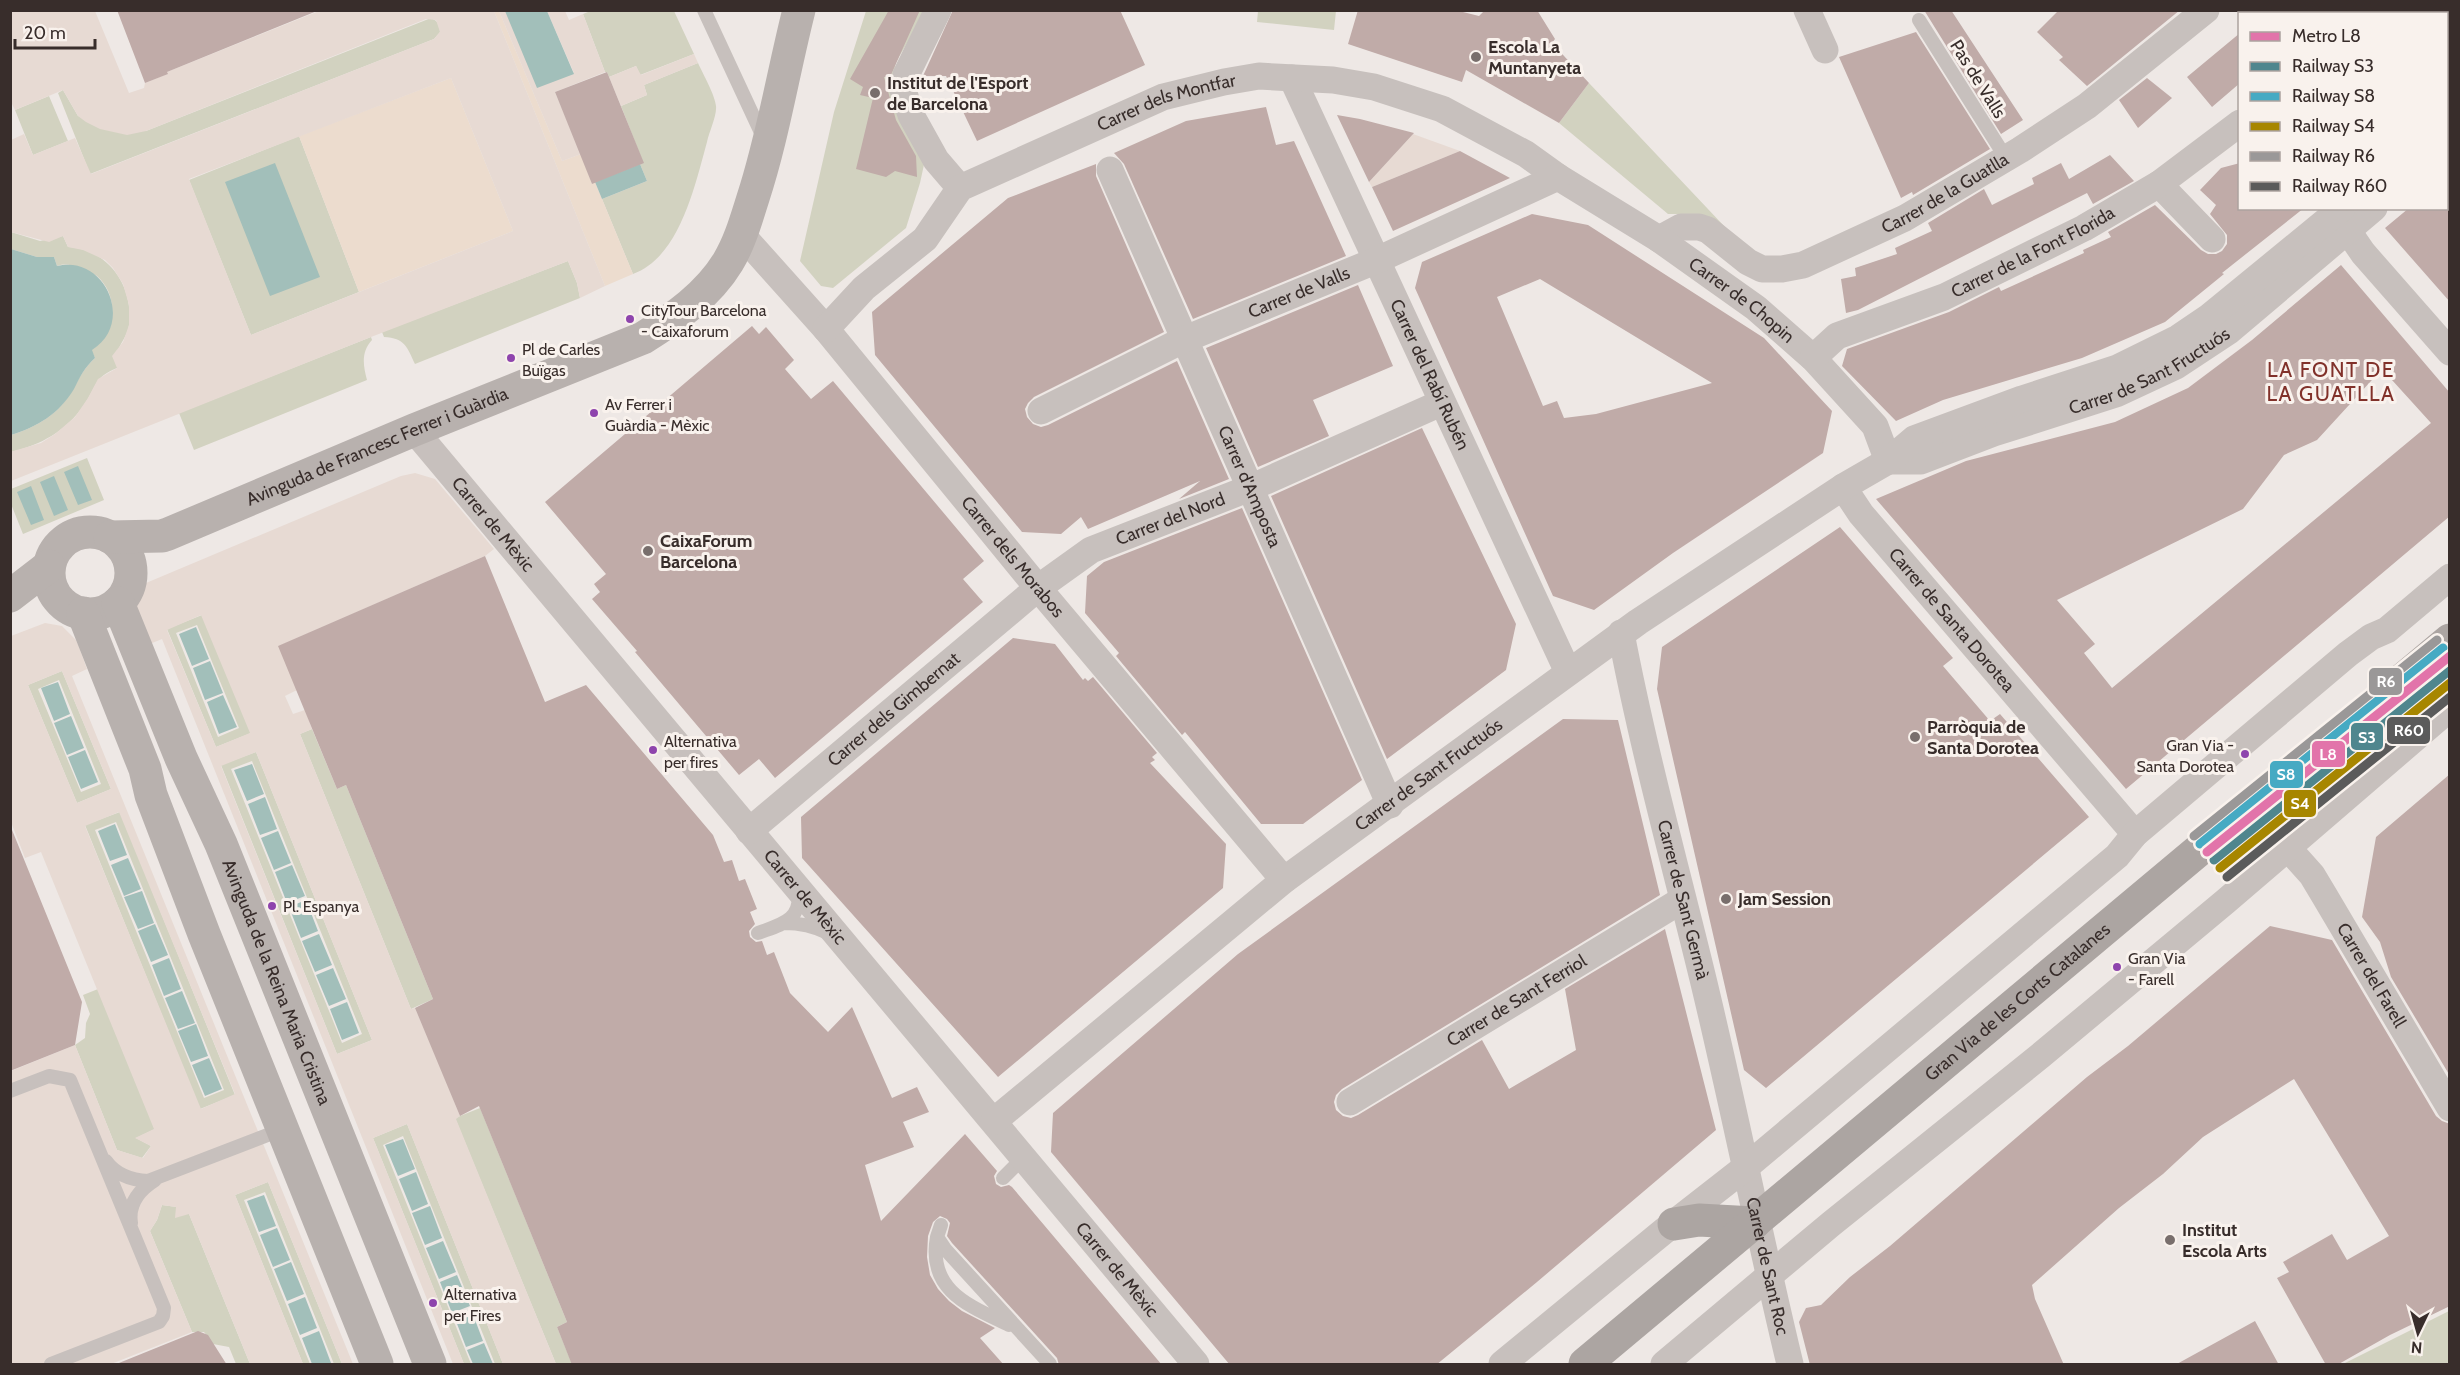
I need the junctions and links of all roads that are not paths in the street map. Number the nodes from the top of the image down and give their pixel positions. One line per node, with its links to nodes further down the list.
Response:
1 (704, 10): 10 (lane)
2 (799, 10): 10 (street, Avinguda de Francesc Ferrer i Guàrdia)
3 (938, 10): 15 (street)
4 (1807, 10): 7 (street)
5 (2206, 10): 11 (street, Carrer de la Guatlla)
6 (1919, 20): 11 (lane, Pas de Valls)
7 (1825, 51)
8 (1292, 78): 13 (street, Carrer dels Montfar); 15 (street, Carrer dels Montfar); 21 (street, Carrer del Rabí Rubén)
9 (2238, 125): 14 (street, Carrer de la Font Florida)
10 (768, 146): 18 (street, Avinguda de Francesc Ferrer i Guàrdia)
11 (2006, 158): 19 (street, Carrer de la Guatlla)
12 (1110, 170): 23 (street, Carrer d'Amposta)
13 (1558, 177): 19 (street, Carrer de Chopin); 21 (street, Carrer de Valls)
14 (2159, 184): 20 (street); 25 (street, Carrer de la Font Florida)
15 (960, 188): 22 (street)
16 (2369, 210): 17 (street, Carrer de Sant Fructuós)
17 (2345, 220): 24 (street); 29 (street, Carrer de Sant Fructuós)
18 (741, 234): 22 (street, Carrer dels Morabos); 28 (street, Avinguda de Francesc Ferrer i Guàrdia)
19 (1659, 239): 25 (street, Carrer de Chopin)
20 (2212, 239)
21 (1375, 261): 23 (street, Carrer de Valls); 26 (street, Carrer del Rabí Rubén)
22 (826, 329): 36 (street, Carrer dels Morabos)
23 (1183, 340): 27 (street, Carrer de Valls); 31 (street, Carrer d'Amposta)
24 (2450, 352)
25 (1813, 358): 29 (street, Carrer de Chopin)
26 (1441, 403): 31 (street, Carrer del Nord); 42 (street, Carrer del Rabí Rubén)
27 (1041, 411)
28 (414, 430): 32 (street, Avinguda de Francesc Ferrer i Guàrdia); 45 (street, Carrer de Mèxic)
29 (1888, 461): 30 (street, Carrer de Sant Fructuós)
30 (1843, 487): 40 (street, Carrer de Sant Fructuós); 46 (street, Carrer de Santa Dorotea)
31 (1250, 488): 36 (street, Carrer del Nord); 44 (street, Carrer d'Amposta)
32 (162, 536): 33 (street, Avinguda de Francesc Ferrer i Guàrdia); 34 (street, Avinguda de Francesc Ferrer i Guàrdia)
33 (110, 537): 34 (street); 37 (street)
34 (131, 568): 39 (street)
35 (2450, 577): 46 (street)
36 (1038, 588): 45 (street, Carrer dels Gimbernat); 48 (street, Carrer dels Morabos)
37 (62, 592): 38 (street); 39 (street); 58 (street)
38 (10, 598)
39 (118, 603): 71 (street, Avinguda de la Reina Maria Cristina)
40 (1621, 633): 42 (street, Carrer de Sant Fructuós); 50 (street, Carrer de Sant Germà)
41 (2450, 640): 64 (main road, Gran Via de les Corts Catalanes)
42 (1568, 672): 44 (street, Carrer de Sant Fructuós)
43 (2450, 708): 47 (street)
44 (1390, 805): 48 (street, Carrer de Sant Fructuós)
45 (749, 831): 49 (street, Carrer de Mèxic)
46 (2135, 834): 61 (street)
47 (2287, 847): 56 (street, Carrer del Farell); 67 (street)
48 (1284, 880): 57 (street, Carrer de Sant Fructuós)
49 (798, 889): 51 (lane); 53 (street, Carrer de Mèxic)
50 (1682, 900): 55 (street, Carrer de Sant Ferriol); 61 (street, Carrer de Sant Germà)
51 (784, 923): 52 (lane); 53 (lane)
52 (758, 933)
53 (849, 948): 57 (street, Carrer de Mèxic)
54 (10, 1091): 59 (lane)
55 (1350, 1102)
56 (2450, 1108)
57 (994, 1121): 60 (street, Carrer de Mèxic)
58 (283, 1129): 62 (lane); 70 (street)
59 (101, 1154): 62 (lane); 66 (lane)
60 (1023, 1158): 63 (lane); 73 (street, Carrer de Mèxic)
61 (1746, 1167): 64 (street, Carrer de Sant Roc); 65 (street)
62 (159, 1178): 66 (lane)
63 (1003, 1178)
64 (1756, 1221): 65 (main road); 67 (street, Carrer de Sant Roc); 75 (main road, Gran Via de les Corts Catalanes)
65 (1674, 1224): 74 (street)
66 (132, 1231): 69 (lane)
67 (1768, 1276): 76 (street); 77 (street, Carrer de Sant Roc)
68 (1014, 1328): 72 (lane)
69 (51, 1365)
70 (377, 1365)
71 (430, 1365)
72 (1050, 1365)
73 (1196, 1365)
74 (1502, 1365)
75 (1585, 1365)
76 (1664, 1365)
77 (1790, 1365)

